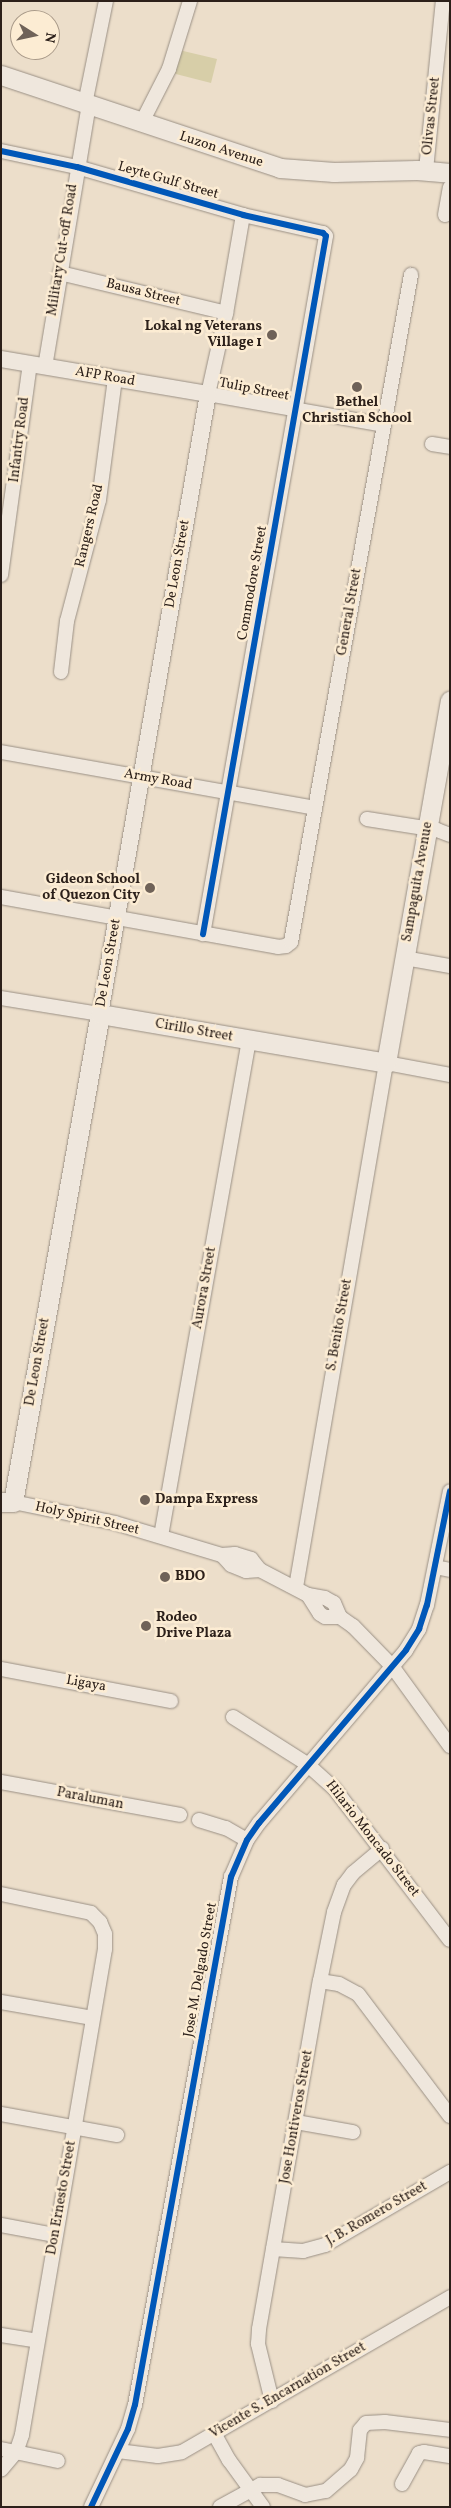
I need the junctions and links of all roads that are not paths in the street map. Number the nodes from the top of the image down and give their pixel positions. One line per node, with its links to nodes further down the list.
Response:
1 (106, 1): 5 (street, Military Cut-off Road)
2 (190, 1): 6 (street)
3 (443, 1): 9 (street, Olivas Street)
4 (1, 75): 5 (main road, Luzon Avenue)
5 (87, 104): 6 (main road, Luzon Avenue); 8 (street, Military Cut-off Road)
6 (141, 124): 9 (main road, Luzon Avenue)
7 (1, 151): 8 (street, Leyte Gulf Street)
8 (77, 167): 12 (street, Leyte Gulf Street); 15 (street, Military Cut-off Road)
9 (426, 170): 10 (main road, Luzon Avenue)
10 (450, 173)
11 (450, 187): 13 (street)
12 (243, 215): 14 (street, Leyte Gulf Street); 17 (street)
13 (445, 215)
14 (326, 236): 22 (street, Commodore Street)
15 (60, 273): 17 (street, Bausa Street); 19 (street, Military Cut-off Road)
16 (411, 274): 23 (street, General Street)
17 (226, 313): 21 (street)
18 (1, 359): 19 (street, AFP Road)
19 (37, 365): 20 (street, AFP Road); 26 (street, Infantry Road)
20 (115, 379): 21 (street, AFP Road); 27 (street, Rangers Road)
21 (208, 394): 22 (street, Tulip Street); 30 (street, De Leon Street)
22 (296, 410): 23 (street, Tulip Street); 31 (street, Commodore Street)
23 (383, 425): 32 (street, General Street)
24 (432, 444): 25 (street)
25 (450, 446)
26 (1, 575)
27 (60, 672)
28 (450, 701): 34 (main road, Sampaguita Avenue)
29 (1, 752): 30 (street, Army Road)
30 (142, 777): 31 (street, Army Road); 36 (street, De Leon Street)
31 (228, 793): 32 (street, Army Road); 37 (street, Commodore Street)
32 (315, 808): 37 (street, General Street)
33 (367, 819): 34 (street)
34 (441, 830): 38 (main road, Sampaguita Avenue)
35 (1, 897): 36 (street)
36 (117, 918): 37 (street); 41 (street, De Leon Street)
37 (203, 934)
38 (405, 958): 39 (street); 43 (main road, Sampaguita Avenue)
39 (450, 966)
40 (1, 998): 41 (street, Cirillo Street)
41 (100, 1014): 42 (main road, Cirillo Street); 46 (main road, De Leon Street)
42 (248, 1040): 43 (main road, Cirillo Street); 47 (street, Aurora Street)
43 (386, 1063): 44 (street); 50 (street, S. Benito Street)
44 (450, 1075)
45 (450, 1491): 48 (street, Jose M. Delgado Street)
46 (7, 1502): 47 (street, Holy Spirit Street)
47 (161, 1536): 50 (street, Holy Spirit Street)
48 (435, 1566): 49 (street); 51 (street, Jose M. Delgado Street)
49 (450, 1570)
50 (302, 1591): 51 (street, Holy Spirit Street)
51 (392, 1666): 55 (street, Holy Spirit Street); 56 (street, Jose M. Delgado Street)
52 (1, 1669): 53 (street, Ligaya)
53 (171, 1701)
54 (233, 1717): 56 (street, Hilario Moncado Street)
55 (450, 1746)
56 (307, 1764): 60 (street, Jose M. Delgado Street); 61 (street, Hilario Moncado Street)
57 (1, 1782): 58 (street, Paraluman)
58 (180, 1815)
59 (199, 1820): 60 (street)
60 (247, 1840): 84 (street, Jose M. Delgado Street)
61 (382, 1850): 63 (street, Hilario Moncado Street); 64 (street, Jose Hontiveros Street)
62 (1, 1894): 66 (street, Don Ernesto Street)
63 (450, 1940)
64 (320, 1981): 68 (street); 69 (street, Jose Hontiveros Street)
65 (1, 2002): 66 (street)
66 (94, 2018): 70 (street, Don Ernesto Street)
67 (1, 2114): 70 (street)
68 (450, 2116)
69 (296, 2122): 71 (street); 76 (street, Jose Hontiveros Street)
70 (74, 2128): 72 (street); 75 (street, Don Ernesto Street)
71 (353, 2132)
72 (118, 2135)
73 (450, 2172): 76 (street, J. B. Romero Street)
74 (1, 2225): 75 (street)
75 (55, 2235): 79 (street, Don Ernesto Street)
76 (273, 2249): 80 (street, Jose Hontiveros Street)
77 (450, 2297): 80 (street, Vicente S. Encarnation Street)
78 (1, 2335): 79 (street)
79 (37, 2341): 85 (street, Don Ernesto Street)
80 (272, 2401): 82 (street, Vicente S. Encarnation Street)
81 (450, 2430): 90 (street)
82 (215, 2434): 84 (street, Vicente S. Encarnation Street); 90 (street)
83 (1, 2449): 85 (street)
84 (118, 2451): 91 (street, Jose M. Delgado Street)
85 (16, 2452): 87 (street); 88 (street, Don Ernesto Street)
86 (450, 2456): 89 (street)
87 (58, 2461)
88 (1, 2470)
89 (402, 2484)
90 (250, 2490): 92 (street); 93 (street)
91 (91, 2507)
92 (220, 2507)
93 (264, 2507)

